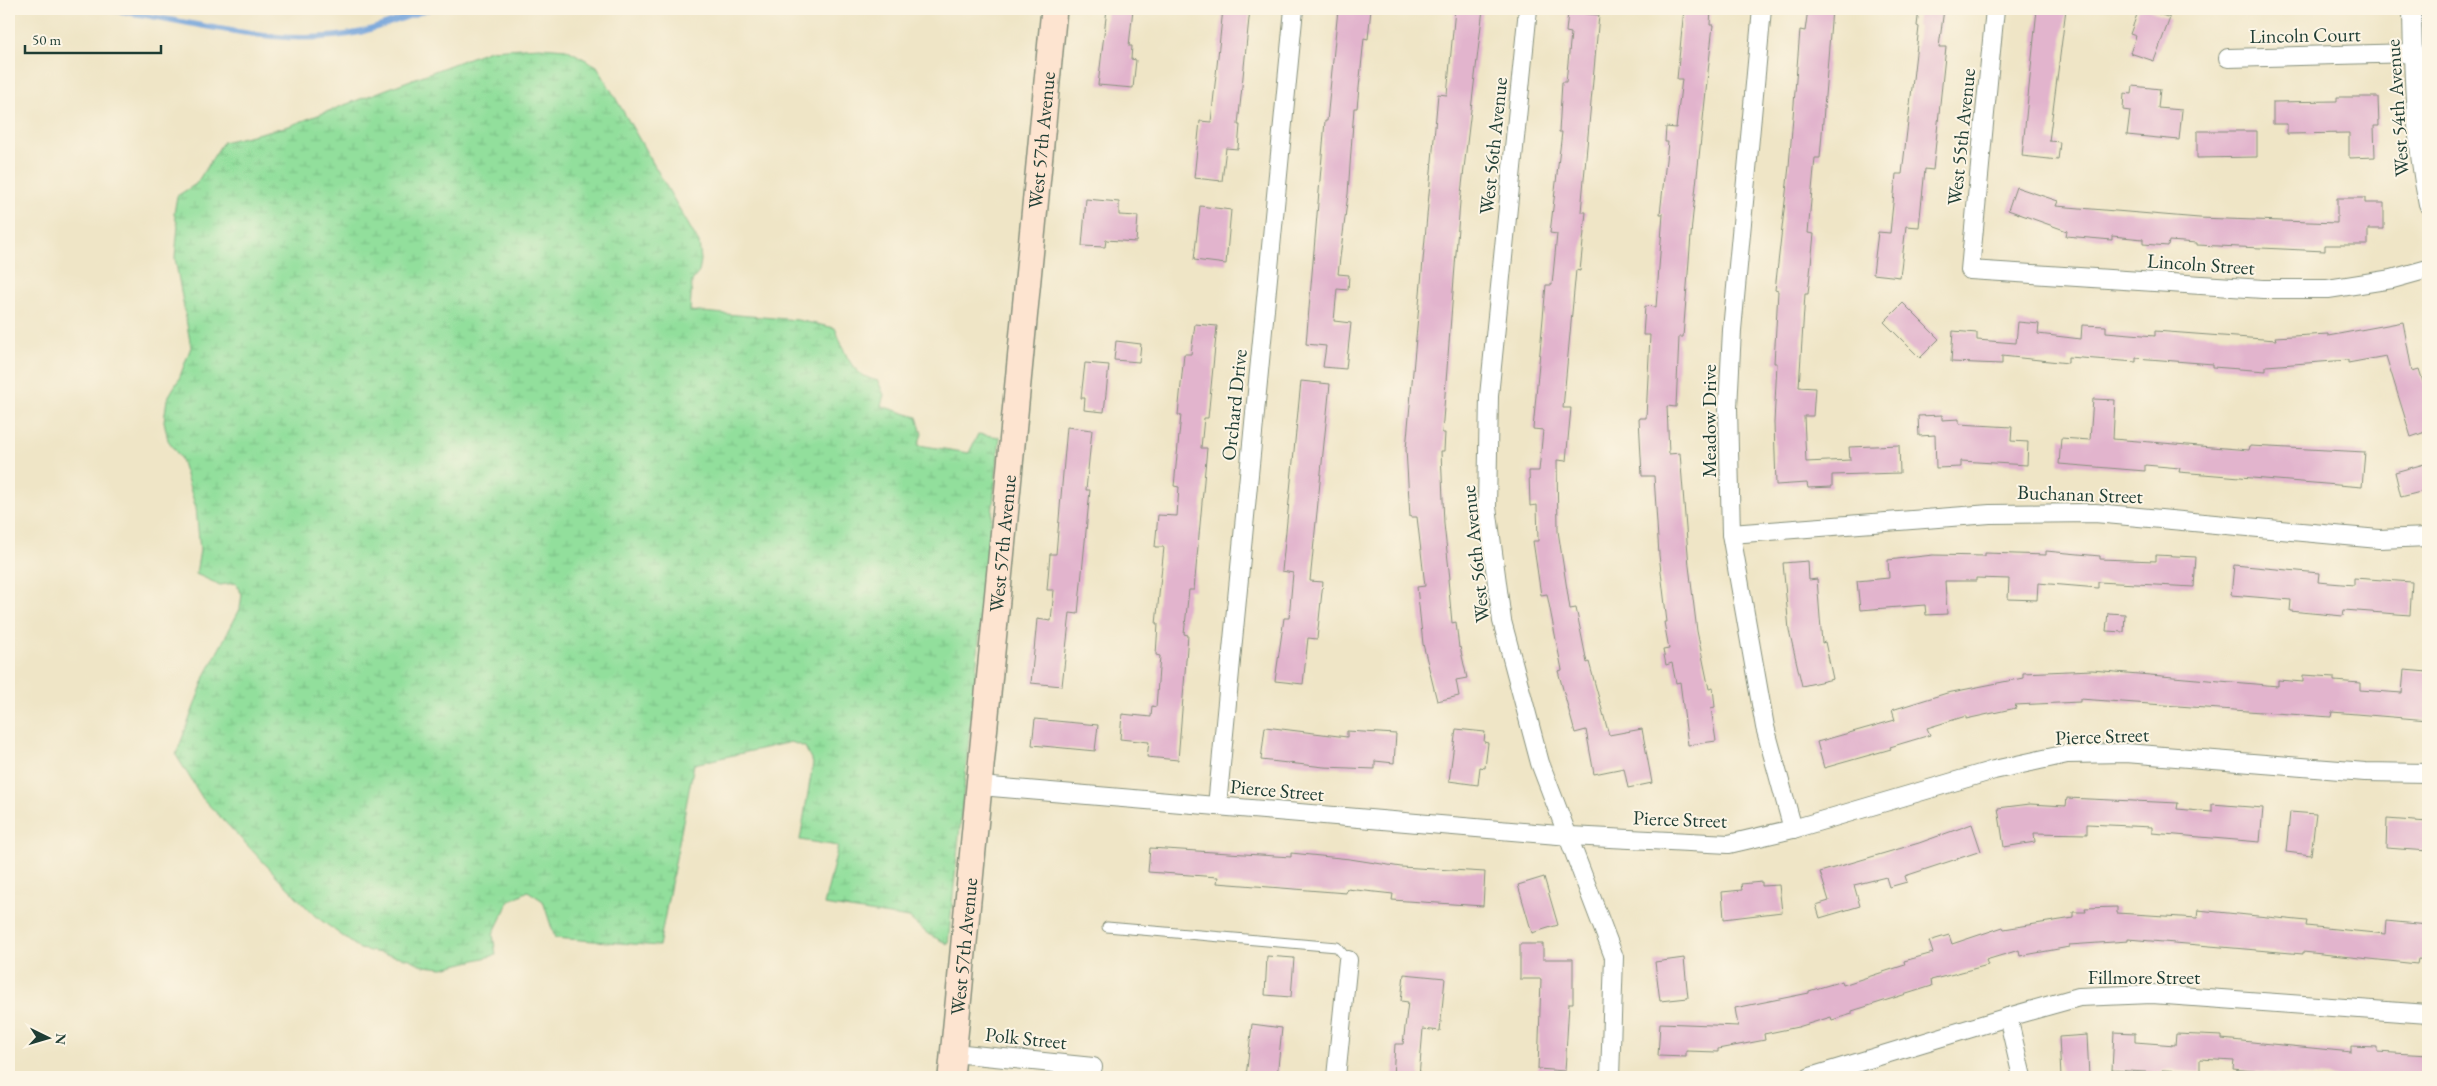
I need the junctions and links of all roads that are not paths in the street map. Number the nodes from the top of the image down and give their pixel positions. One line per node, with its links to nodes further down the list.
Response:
1 (1054, 9): 15 (street, West 57th Avenue)
2 (1294, 9): 16 (street, Orchard Drive)
3 (1528, 9): 18 (street, West 56th Avenue)
4 (1762, 9): 12 (street, Meadow Drive)
5 (1995, 9): 11 (street, West 55th Avenue)
6 (2412, 9): 7 (street, West 54th Avenue)
7 (2413, 54): 8 (street, Lincoln Court); 9 (street, West 54th Avenue)
8 (2228, 58)
9 (2428, 204)
10 (2428, 269): 11 (street, Lincoln Street)
11 (1970, 270)
12 (1731, 534): 13 (street, Buchanan Street); 17 (street, Meadow Drive)
13 (2428, 537)
14 (2428, 773): 17 (street, Pierce Street)
15 (980, 786): 16 (street, Pierce Street); 23 (street, West 57th Avenue)
16 (1217, 806): 18 (street, Pierce Street)
17 (1793, 829): 18 (street, Pierce Street)
18 (1570, 836): 27 (street, West 56th Avenue)
19 (1107, 927): 20 (lane)
20 (1348, 960): 26 (street)
21 (2428, 1014): 22 (street, Fillmore Street)
22 (2008, 1017): 28 (street, Fillmore Street); 29 (street)
23 (954, 1052): 24 (street, Polk Street); 25 (street, West 57th Avenue)
24 (1094, 1067)
25 (951, 1077)
26 (1336, 1077)
27 (1610, 1077)
28 (1810, 1077)
29 (2022, 1077)

